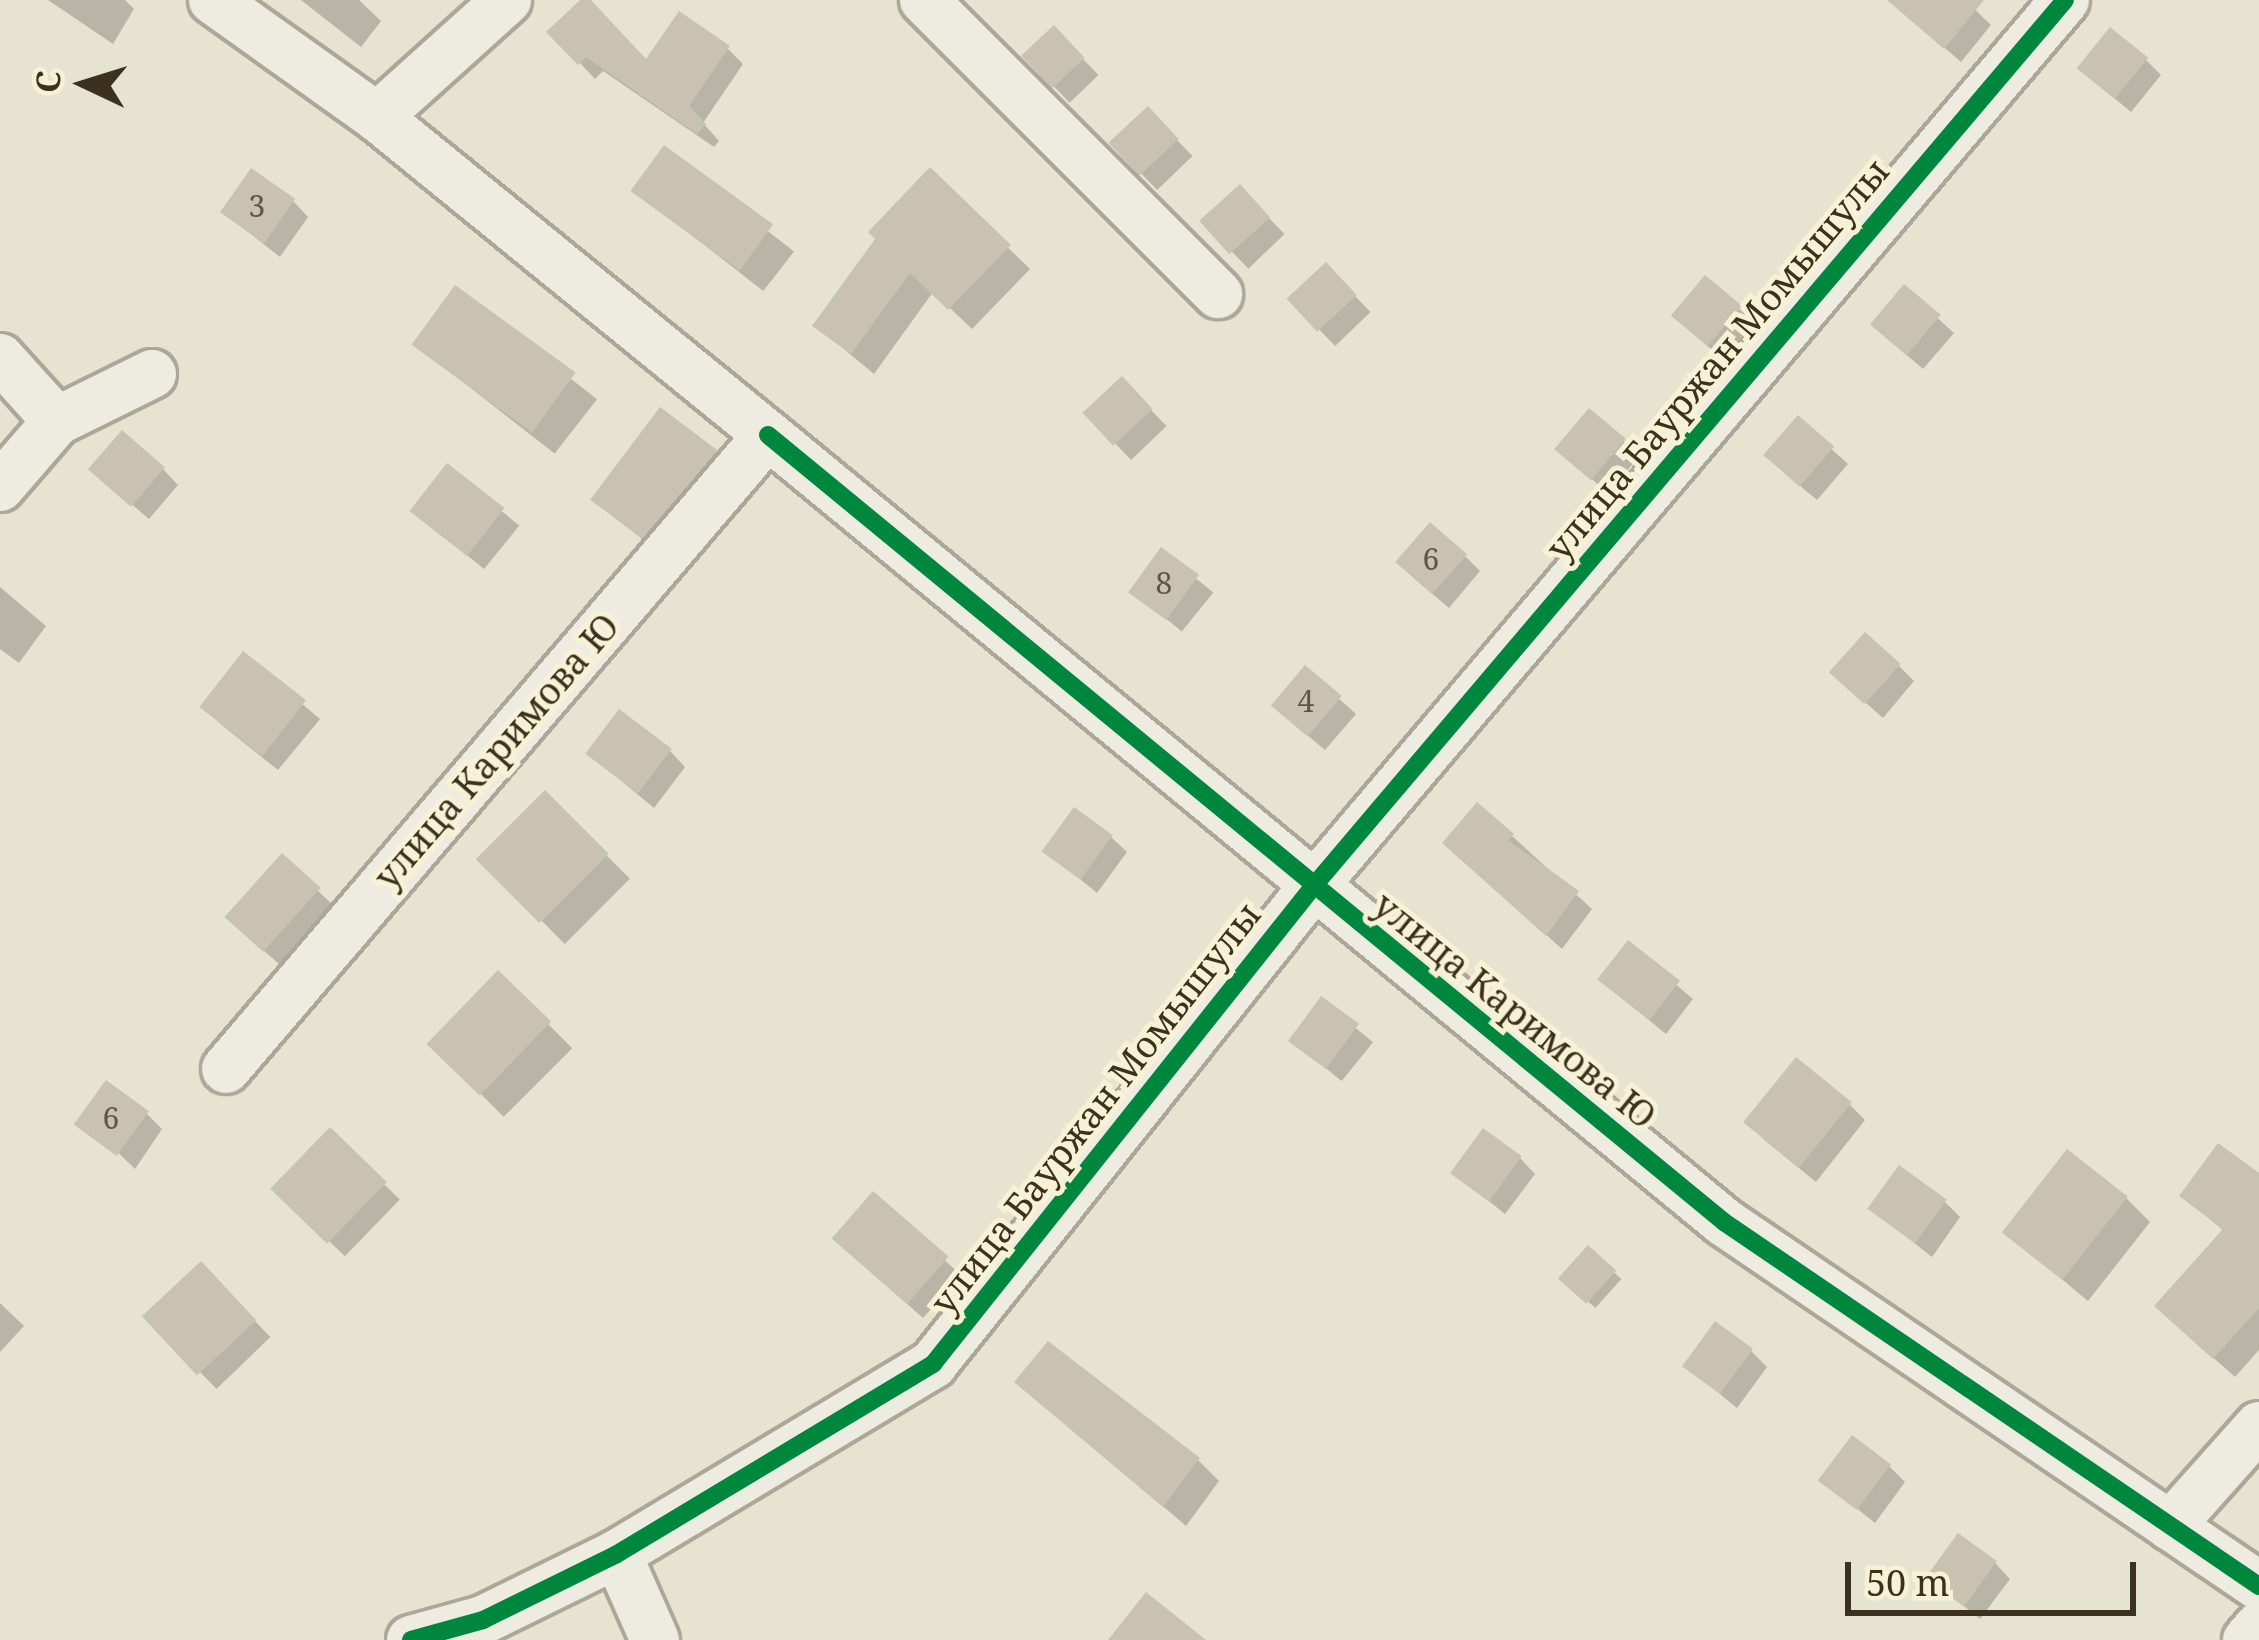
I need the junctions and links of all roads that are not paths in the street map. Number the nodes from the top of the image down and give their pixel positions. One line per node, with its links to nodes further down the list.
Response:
1 (213, 0): 5 (street, улица Каримова Ю)
2 (507, 0): 5 (street)
3 (924, 0): 6 (street)
4 (2065, 0): 12 (street, улица Бауржан Момышулы)
5 (377, 117): 10 (street, улица Каримова Ю)
6 (1218, 294)
7 (0, 358): 9 (street)
8 (152, 374): 9 (street)
9 (57, 421): 11 (street)
10 (768, 435): 12 (street, улица Каримова Ю); 13 (street, улица Каримова Ю)
11 (0, 487)
12 (1312, 888): 15 (street, улица Каримова Ю); 16 (street, улица Бауржан Момышулы)
13 (226, 1069)
14 (2259, 1426): 15 (street)
15 (2170, 1526): 17 (street, улица Каримова Ю)
16 (617, 1555): 19 (street, улица Бауржан Момышулы); 20 (street)
17 (2259, 1586)
18 (2259, 1626): 21 (street)
19 (411, 1640)
20 (655, 1640)
21 (2247, 1640)

